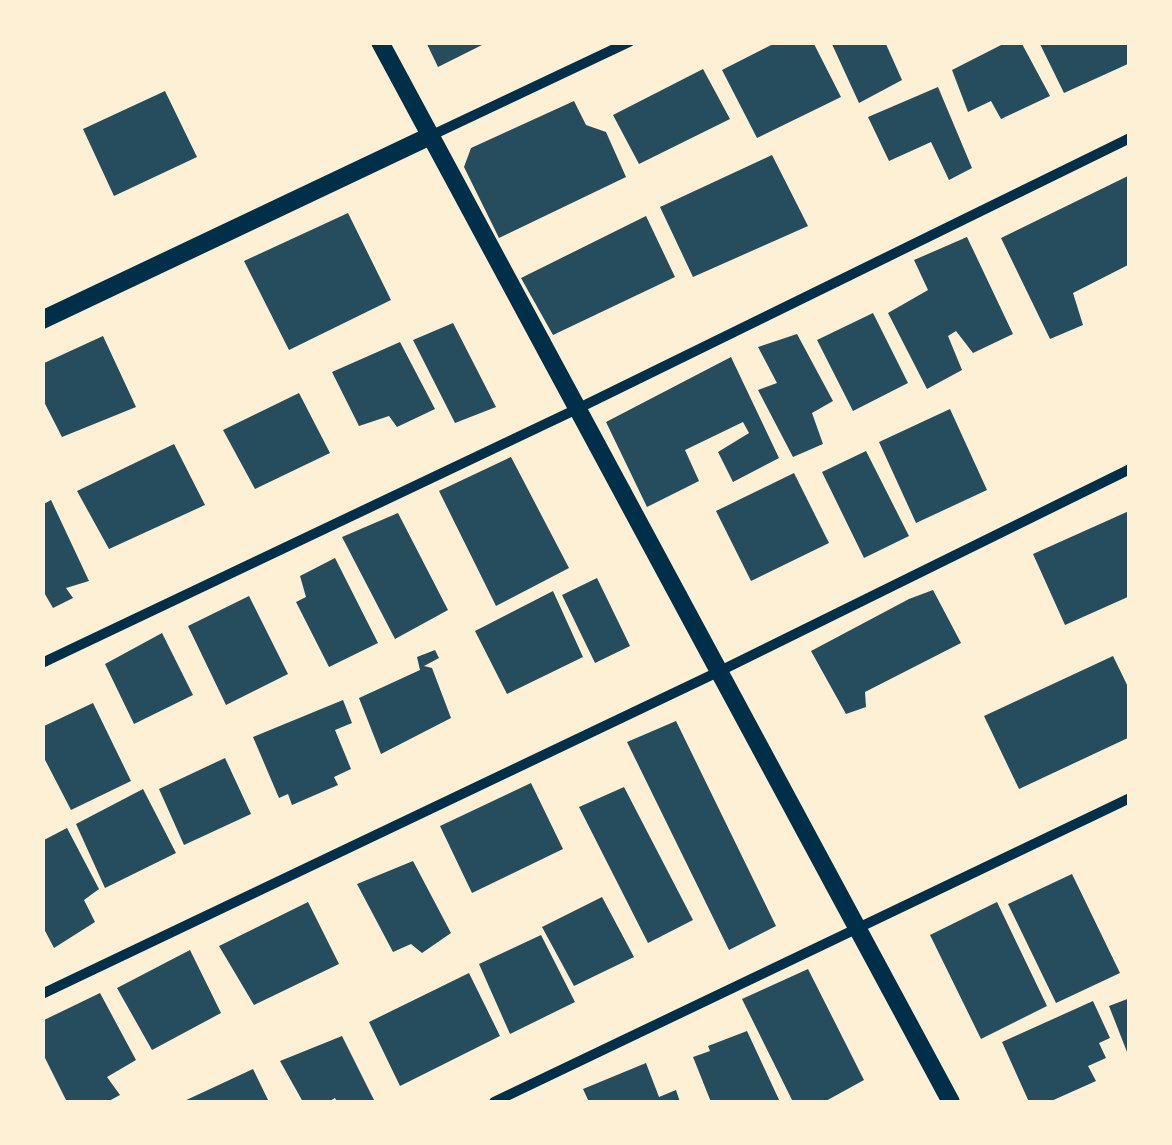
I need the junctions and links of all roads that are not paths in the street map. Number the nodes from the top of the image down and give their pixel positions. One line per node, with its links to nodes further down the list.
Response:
1 (380, 42): 3 (street)
2 (629, 42): 3 (street)
3 (428, 137): 5 (street); 6 (street)
4 (1130, 138): 6 (street)
5 (42, 320)
6 (579, 408): 8 (street); 9 (street)
7 (1130, 469): 9 (street)
8 (42, 663)
9 (720, 670): 11 (street); 12 (street)
10 (1130, 798): 11 (street)
11 (857, 927): 13 (street); 14 (street)
12 (42, 994)
13 (494, 1102)
14 (951, 1102)

